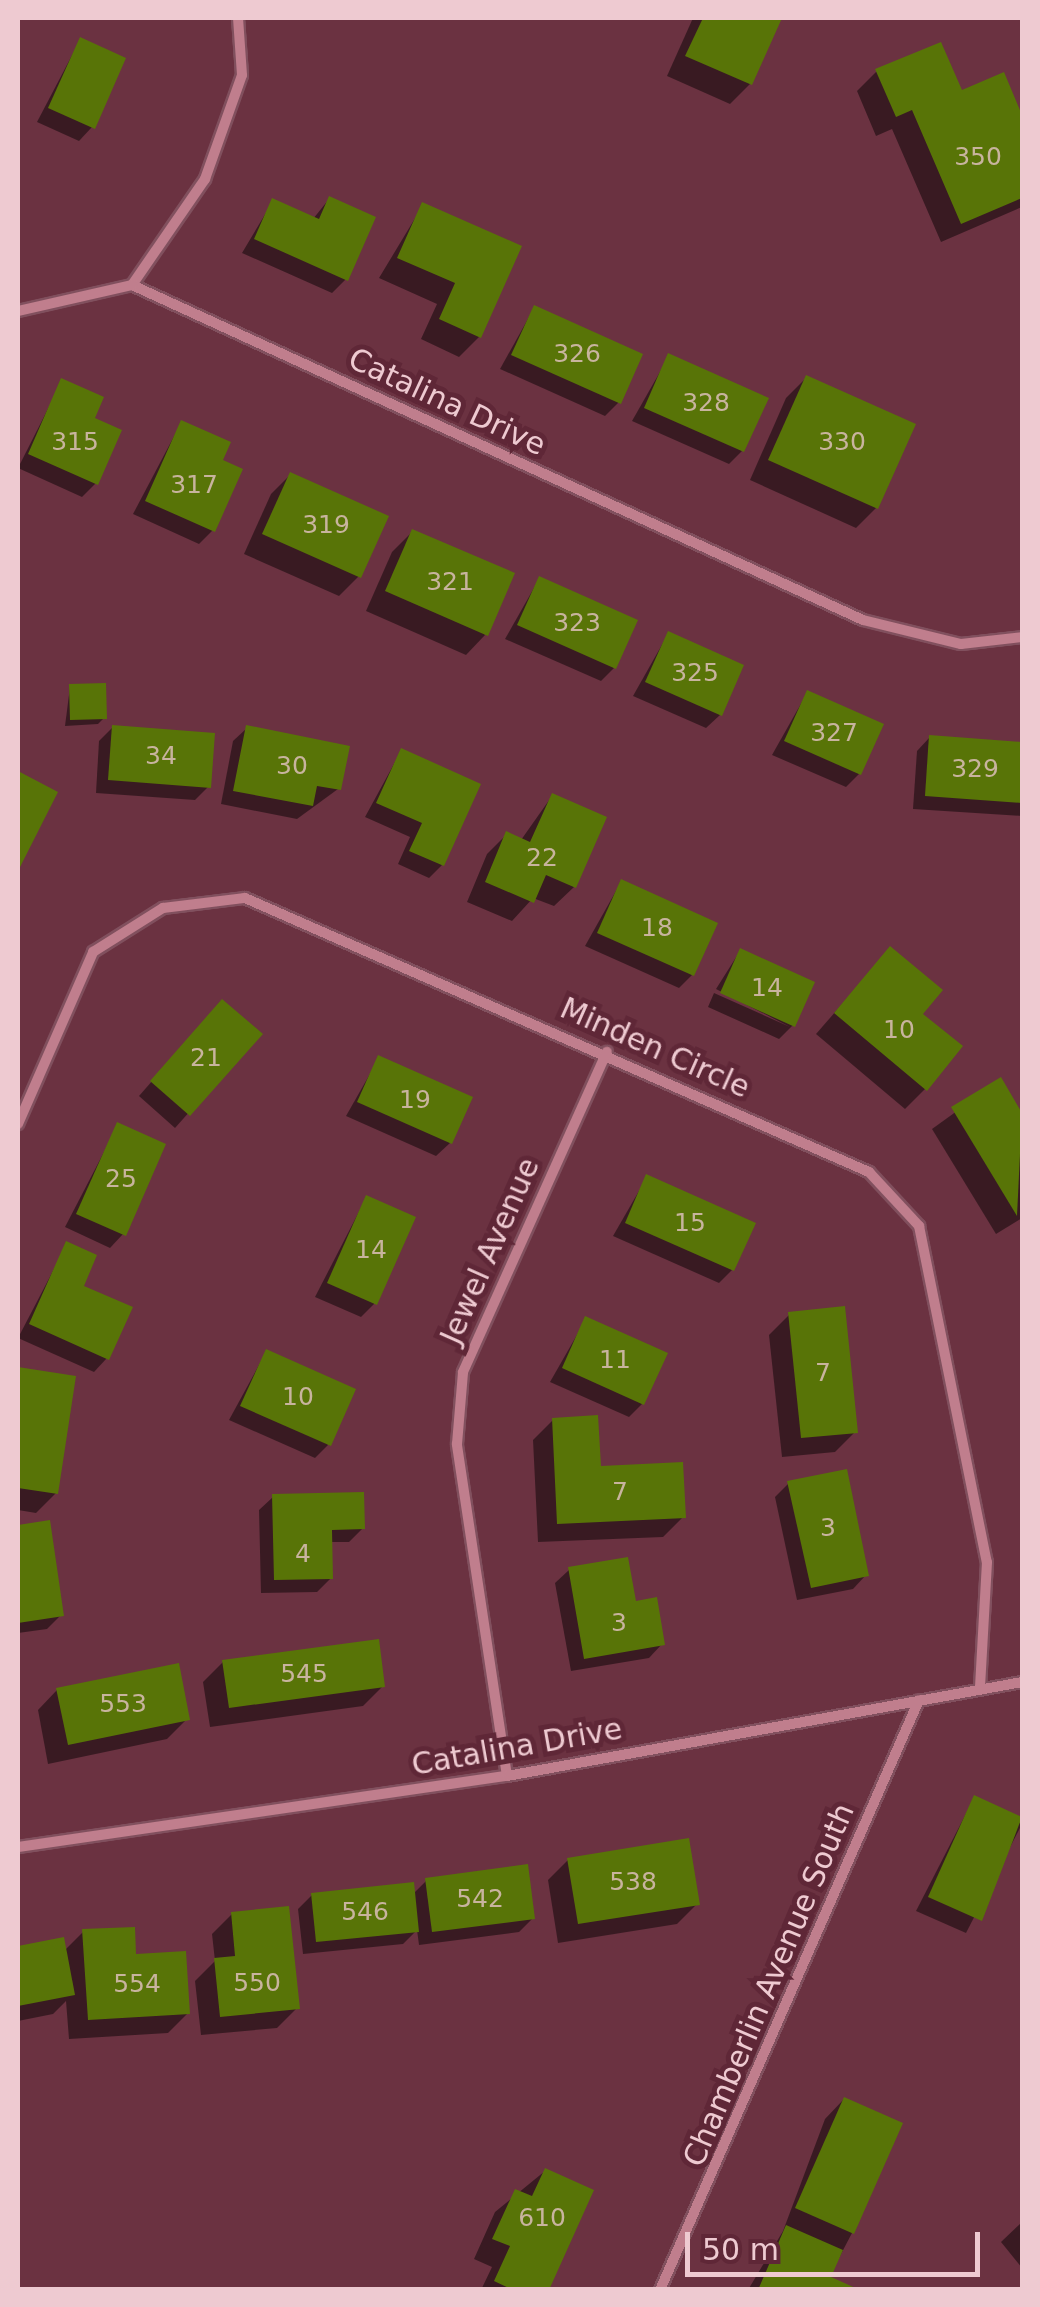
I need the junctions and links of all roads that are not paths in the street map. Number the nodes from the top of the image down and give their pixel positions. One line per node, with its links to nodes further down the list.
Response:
1 (238, 18): 2 (street)
2 (132, 285): 3 (street); 4 (street, Catalina Drive)
3 (18, 311)
4 (1022, 637)
5 (607, 1052): 6 (street, Minden Circle); 8 (street, Minden Circle); 10 (street, Jewel Avenue)
6 (18, 1124)
7 (1022, 1682): 8 (street, Catalina Drive)
8 (980, 1688): 9 (street, Catalina Drive)
9 (919, 1700): 10 (street, Catalina Drive); 12 (street, Chamberlin Avenue South)
10 (507, 1776): 11 (street, Catalina Drive)
11 (18, 1847)
12 (660, 2290)

